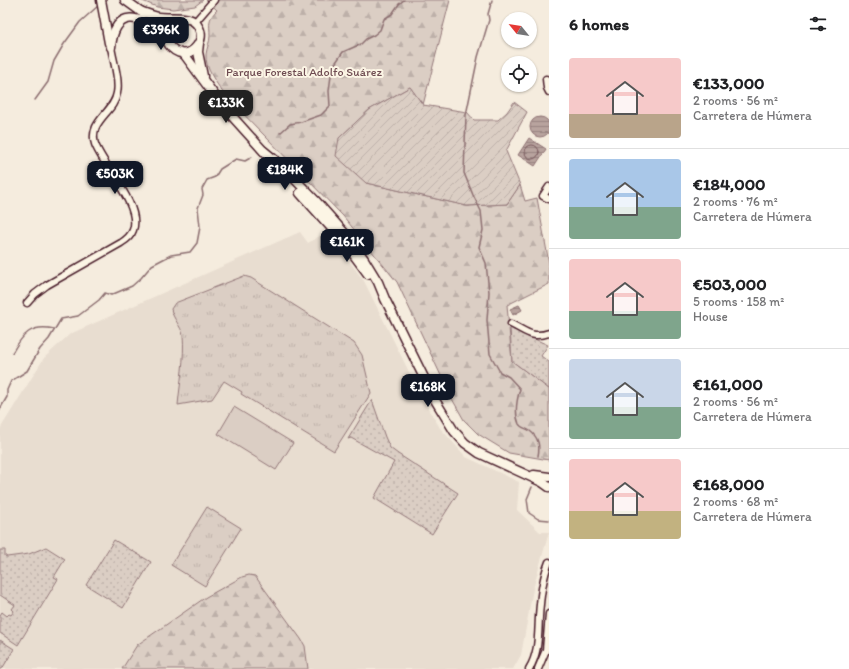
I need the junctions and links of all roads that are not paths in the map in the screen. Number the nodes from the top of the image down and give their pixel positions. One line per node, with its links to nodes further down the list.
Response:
1 (101, 0): 9 (main road)
2 (125, 0): 4 (main road)
3 (214, 0): 6 (street)
4 (140, 11): 5 (main road); 7 (main road)
5 (180, 18): 6 (main road); 7 (main road)
6 (195, 22): 8 (main road)
7 (166, 31): 9 (main road); 10 (main road)
8 (200, 41): 10 (main road); 12 (main road)
9 (111, 47): 16 (street)
10 (184, 54): 12 (main road)
11 (546, 79): 13 (street)
12 (205, 83): 19 (main road)
13 (549, 92)
14 (549, 187): 15 (street)
15 (546, 197)
16 (27, 303)
17 (511, 324): 18 (street)
18 (549, 333)
19 (518, 471): 20 (main road); 21 (main road)
20 (549, 477)
21 (549, 486)
22 (549, 562): 24 (street)
23 (549, 614): 25 (street)
24 (529, 669)
25 (538, 669)

